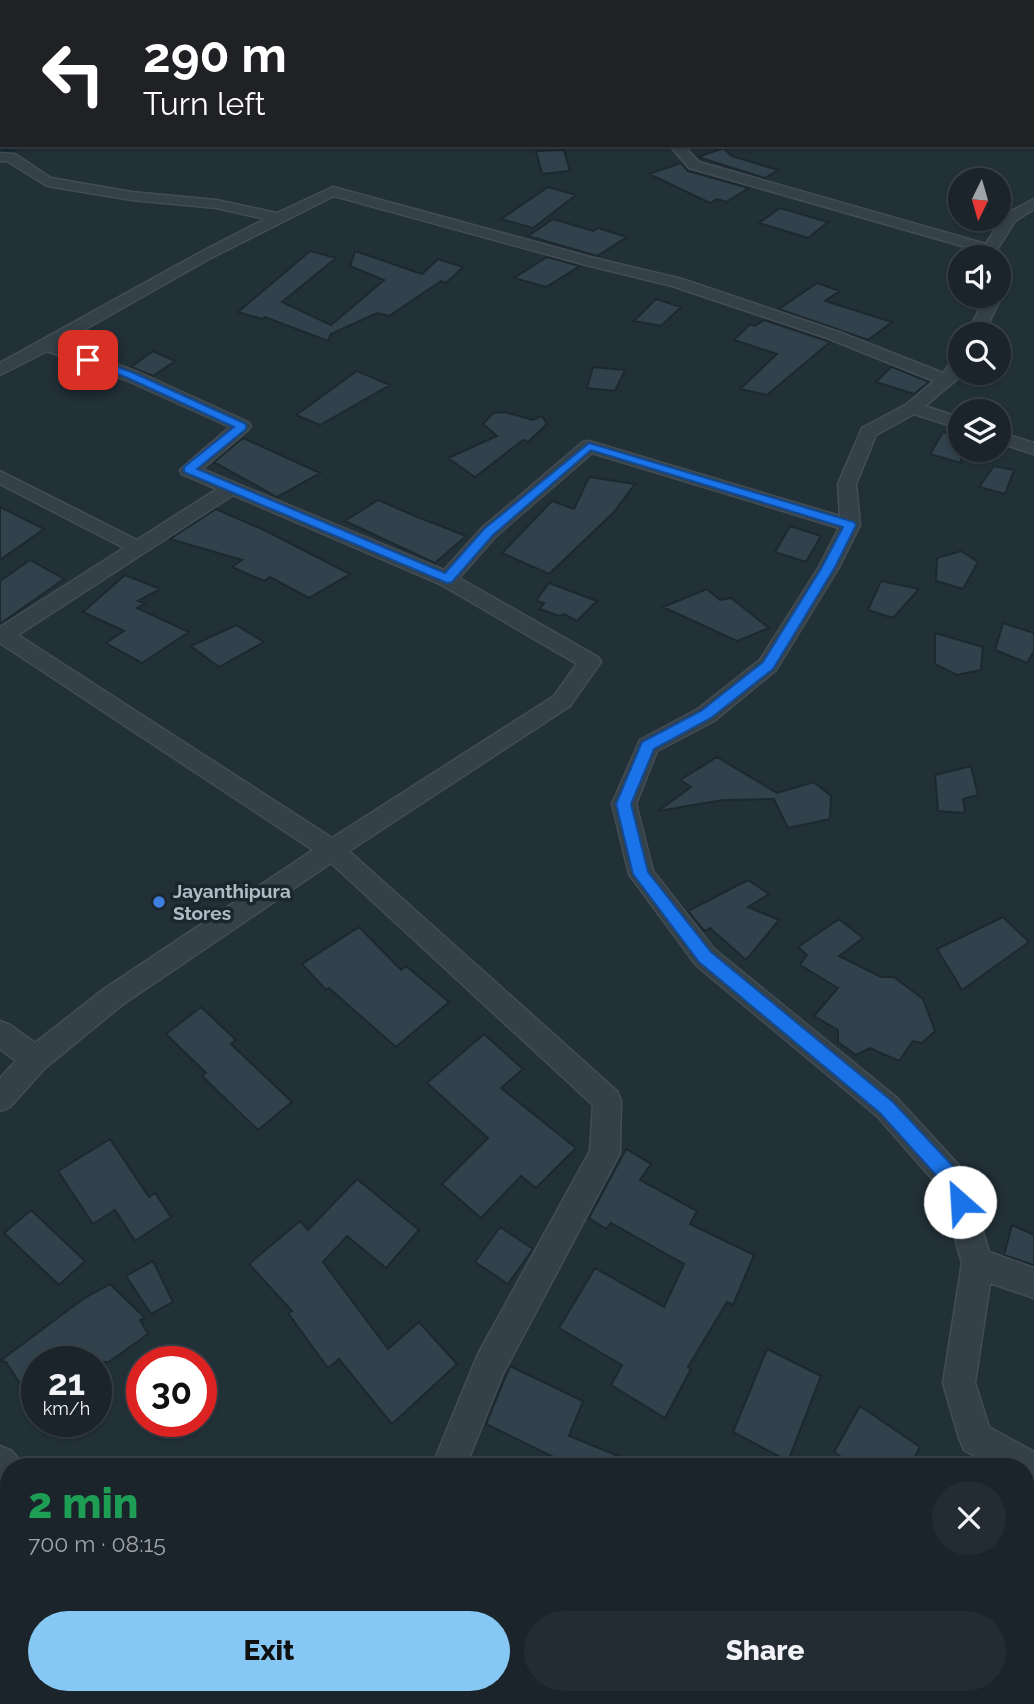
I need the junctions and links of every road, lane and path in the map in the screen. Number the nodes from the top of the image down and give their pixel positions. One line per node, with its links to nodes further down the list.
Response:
1 (677, 147): 5 (street)
2 (0, 157): 4 (street)
3 (1034, 203): 6 (street)
4 (278, 218): 7 (street); 10 (street)
5 (960, 245)
6 (995, 245)
7 (44, 344): 8 (street); 16 (street)
8 (0, 370)
9 (948, 378): 10 (street)
10 (945, 380): 11 (street)
11 (913, 408): 12 (street); 17 (street)
12 (948, 420)
13 (1011, 441): 14 (street)
14 (1034, 449)
15 (0, 477): 18 (street)
16 (231, 488): 18 (street); 19 (street)
17 (850, 525): 19 (street); 25 (street)
18 (138, 548): 20 (street)
19 (447, 579): 21 (street)
20 (1, 635): 21 (street)
21 (332, 850): 23 (street); 27 (street)
22 (0, 1033): 23 (street)
23 (35, 1059): 24 (street)
24 (0, 1098)
25 (977, 1263): 26 (street); 28 (street)
26 (1034, 1283)
27 (452, 1458)
28 (1010, 1458)

